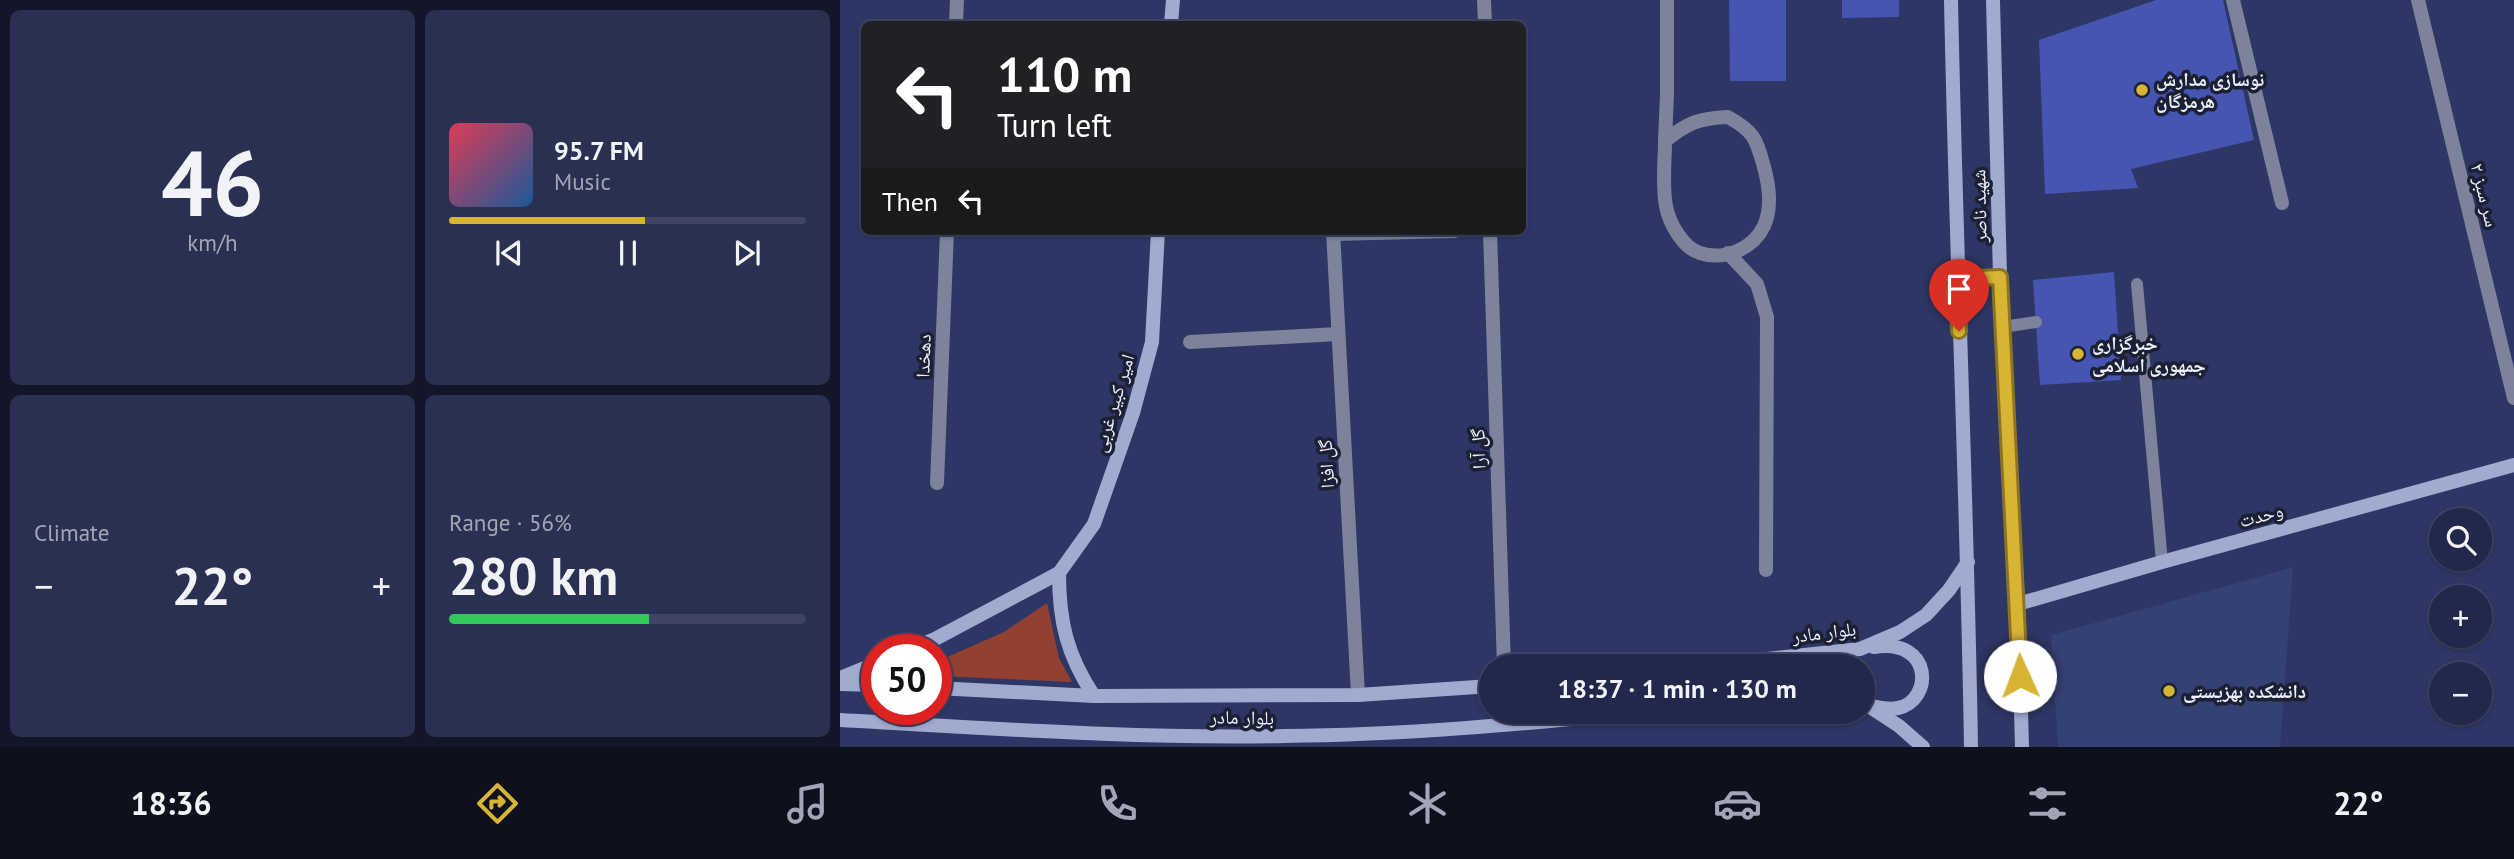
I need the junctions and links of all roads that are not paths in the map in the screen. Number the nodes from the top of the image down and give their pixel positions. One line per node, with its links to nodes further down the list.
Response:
1 (957, 0): 9 (street)
2 (1173, 0): 10 (main road)
3 (1484, 0): 11 (street)
4 (1667, 0): 12 (street)
5 (1951, 0): 20 (main road, شهید ناصر)
6 (1993, 0): 19 (main road, شهید ناصر)
7 (2234, 0): 13 (street)
8 (2418, 0): 26 (street, سر سبز ۲)
9 (956, 21)
10 (1171, 21)
11 (1485, 21)
12 (1665, 141): 18 (street); 18 (street)
13 (2282, 203)
14 (947, 235): 28 (street, دهخدا)
15 (1158, 235): 32 (main road, امیر کبیر غربی)
16 (1333, 235): 24 (street, گل افزا)
17 (1490, 235): 36 (street, گل آرا)
18 (1728, 253): 31 (street)
19 (2000, 277): 20 (main road); 23 (main road, شهید ناصر)
20 (1957, 279): 29 (main road, شهید ناصر)
21 (2137, 284): 30 (lane)
22 (2036, 322): 23 (lane)
23 (2003, 327): 33 (main road, شهید ناصر)
24 (1338, 334): 25 (street); 44 (street, گل افزا)
25 (1190, 342)
26 (2514, 398)
27 (2514, 465): 30 (main road, وحدت)
28 (937, 483)
29 (1968, 562): 35 (main road, بلوار مادر); 51 (main road, شهید ناصر)
30 (2162, 562): 33 (main road, وحدت)
31 (1766, 570)
32 (1059, 573): 34 (main road, امیر کبیر غربی); 45 (main road)
33 (2018, 604): 52 (main road, شهید ناصر)
34 (944, 634)
35 (1860, 649): 37 (main road, بلوار مادر); 46 (main road)
36 (1504, 654)
37 (1814, 654)
38 (861, 669): 39 (main road)
39 (840, 678)
40 (840, 684): 41 (main road)
41 (861, 685)
42 (1479, 687): 44 (main road, بلوار مادر)
43 (952, 689): 45 (main road, بلوار مادر)
44 (1358, 695): 45 (main road, بلوار مادر)
45 (1094, 696)
46 (1875, 705)
47 (1875, 711): 50 (main road)
48 (840, 720): 49 (main road, بلوار مادر)
49 (1524, 724)
50 (1923, 747)
51 (1971, 747)
52 (2022, 747)

